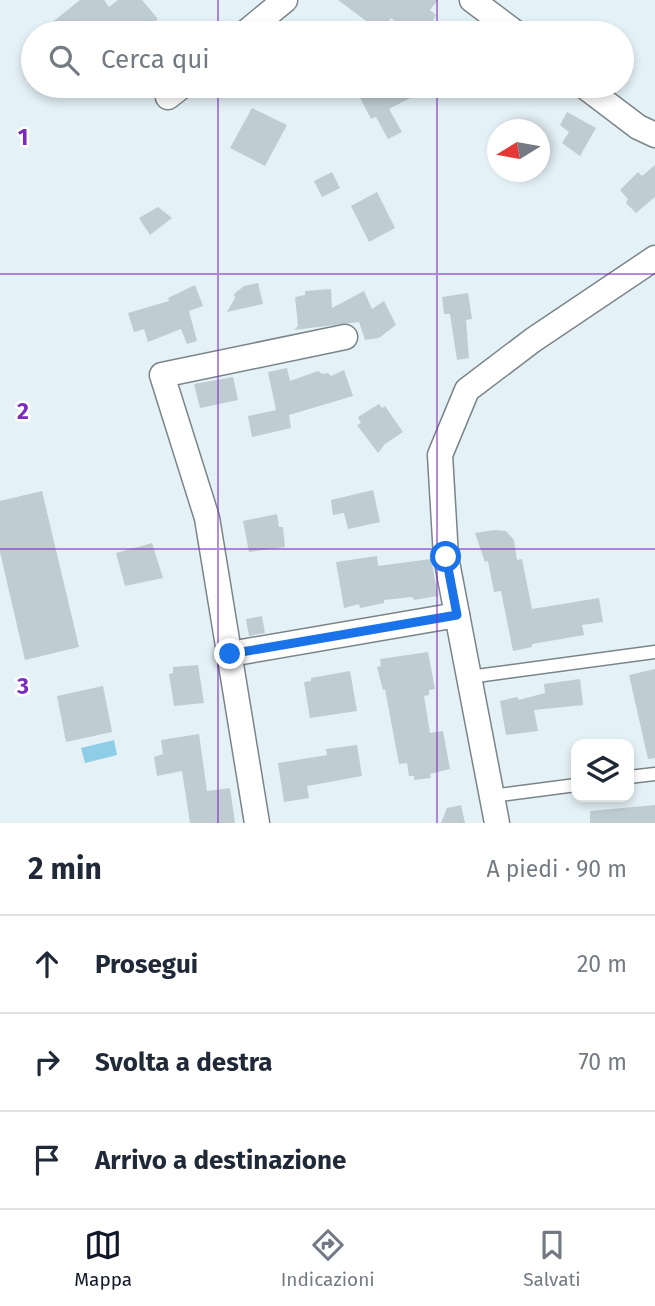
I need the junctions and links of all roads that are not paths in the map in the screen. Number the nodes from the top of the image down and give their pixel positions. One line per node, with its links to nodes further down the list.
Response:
1 (285, 0): 3 (street)
2 (472, 0): 4 (street)
3 (260, 21)
4 (500, 21)
5 (600, 98): 6 (street)
6 (655, 135)
7 (655, 258): 9 (street)
8 (345, 337): 11 (street)
9 (457, 615): 11 (street); 12 (street)
10 (655, 652): 12 (lane)
11 (230, 654): 17 (street)
12 (469, 677): 16 (street)
13 (655, 774): 14 (lane)
14 (634, 776)
15 (571, 786): 16 (lane)
16 (492, 796): 18 (street)
17 (257, 823)
18 (497, 823)

